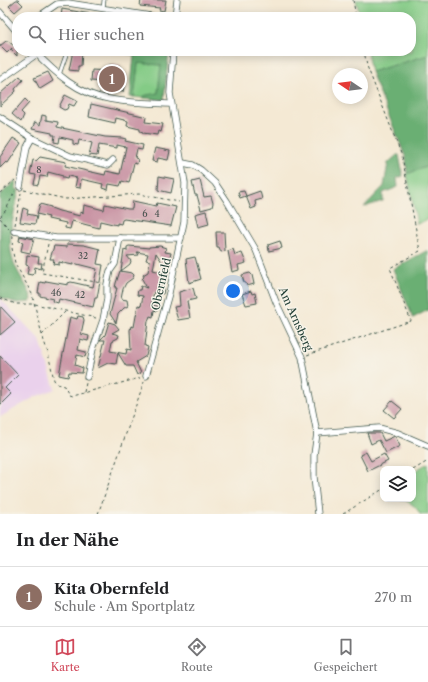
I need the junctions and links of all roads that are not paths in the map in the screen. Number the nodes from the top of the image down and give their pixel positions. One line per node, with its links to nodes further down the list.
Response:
1 (104, 0): 4 (lane)
2 (177, 0): 8 (street)
3 (68, 1): 4 (street); 6 (street)
4 (103, 9): 7 (street)
5 (0, 12): 9 (street)
6 (45, 12)
7 (123, 12)
8 (176, 12)
9 (12, 25)
10 (32, 56): 15 (street)
11 (39, 56): 14 (street)
12 (66, 56): 14 (lane)
13 (172, 56): 16 (street, Obernfeld)
14 (59, 75): 16 (street)
15 (0, 80)
16 (170, 104): 20 (street, Obernfeld)
17 (0, 118): 18 (street)
18 (32, 138): 19 (street); 21 (street)
19 (112, 160)
20 (183, 163): 24 (street, Obernfeld); 27 (street, Am Arnsberg)
21 (20, 187)
22 (14, 231): 23 (street)
23 (120, 238): 24 (street); 26 (street)
24 (181, 238): 25 (street, Obernfeld)
25 (146, 376)
26 (87, 377)
27 (317, 433): 28 (street); 29 (street, Am Arnsberg)
28 (428, 446)
29 (318, 514)

